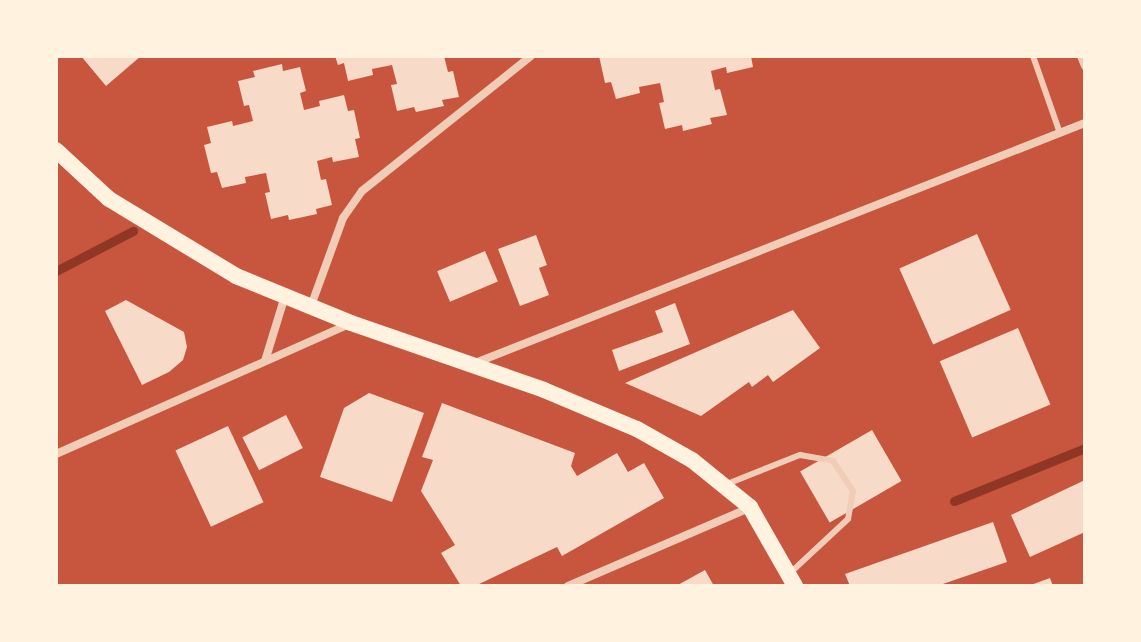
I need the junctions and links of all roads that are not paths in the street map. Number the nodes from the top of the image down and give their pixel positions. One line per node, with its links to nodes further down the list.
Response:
1 (531, 56): 9 (street)
2 (1033, 56): 6 (lane)
3 (1081, 56): 4 (street)
4 (1085, 66)
5 (1085, 123): 6 (street)
6 (1060, 133): 12 (street)
7 (56, 150): 8 (main road)
8 (285, 296): 9 (main road); 11 (street)
9 (310, 307): 10 (main road)
10 (351, 323): 11 (street); 12 (main road)
11 (265, 361): 13 (street)
12 (472, 364): 14 (main road)
13 (56, 454)
14 (726, 484): 15 (main road); 16 (lane)
15 (750, 507): 16 (main road); 17 (street)
16 (793, 580)
17 (568, 586)

